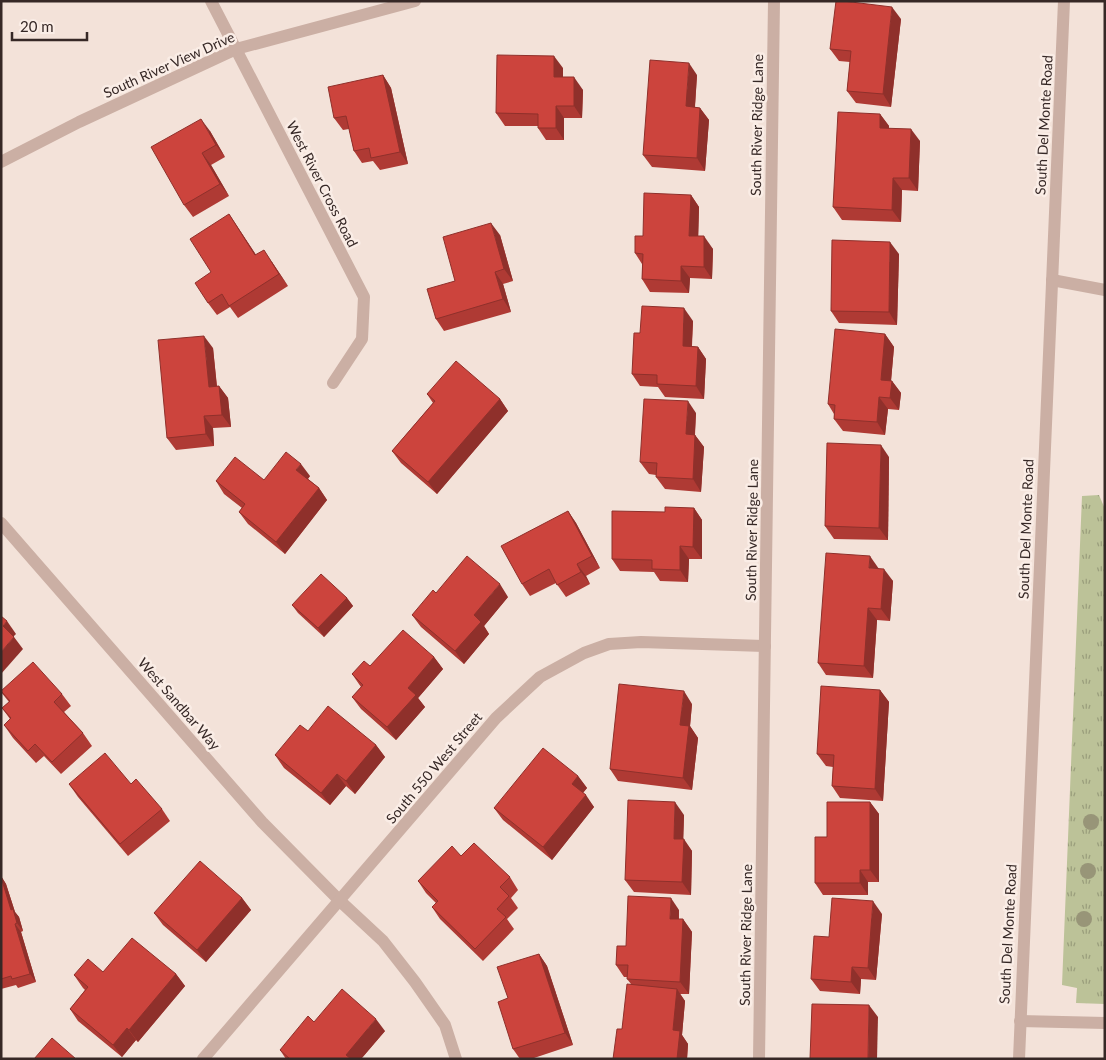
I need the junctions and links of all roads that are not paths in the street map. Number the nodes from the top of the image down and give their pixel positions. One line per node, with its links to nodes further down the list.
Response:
1 (211, 1): 5 (street, West River Cross Road)
2 (415, 1): 5 (street, South River View Drive)
3 (774, 1): 11 (street, South River Ridge Lane)
4 (1064, 1): 7 (street, South Del Monte Road)
5 (236, 49): 6 (street, South River View Drive); 9 (street, West River Cross Road)
6 (1, 162)
7 (1052, 280): 8 (street); 13 (street, South Del Monte Road)
8 (1105, 290)
9 (333, 383)
10 (1, 523): 12 (street, West Sandbar Way)
11 (765, 646): 12 (street, South 550 West Street); 17 (street, South River Ridge Lane)
12 (340, 901): 15 (street, South 550 West Street); 16 (street, West Sandbar Way)
13 (1020, 1021): 14 (street); 18 (street, South Del Monte Road)
14 (1105, 1023)
15 (203, 1059)
16 (456, 1059)
17 (759, 1059)
18 (1018, 1059)

